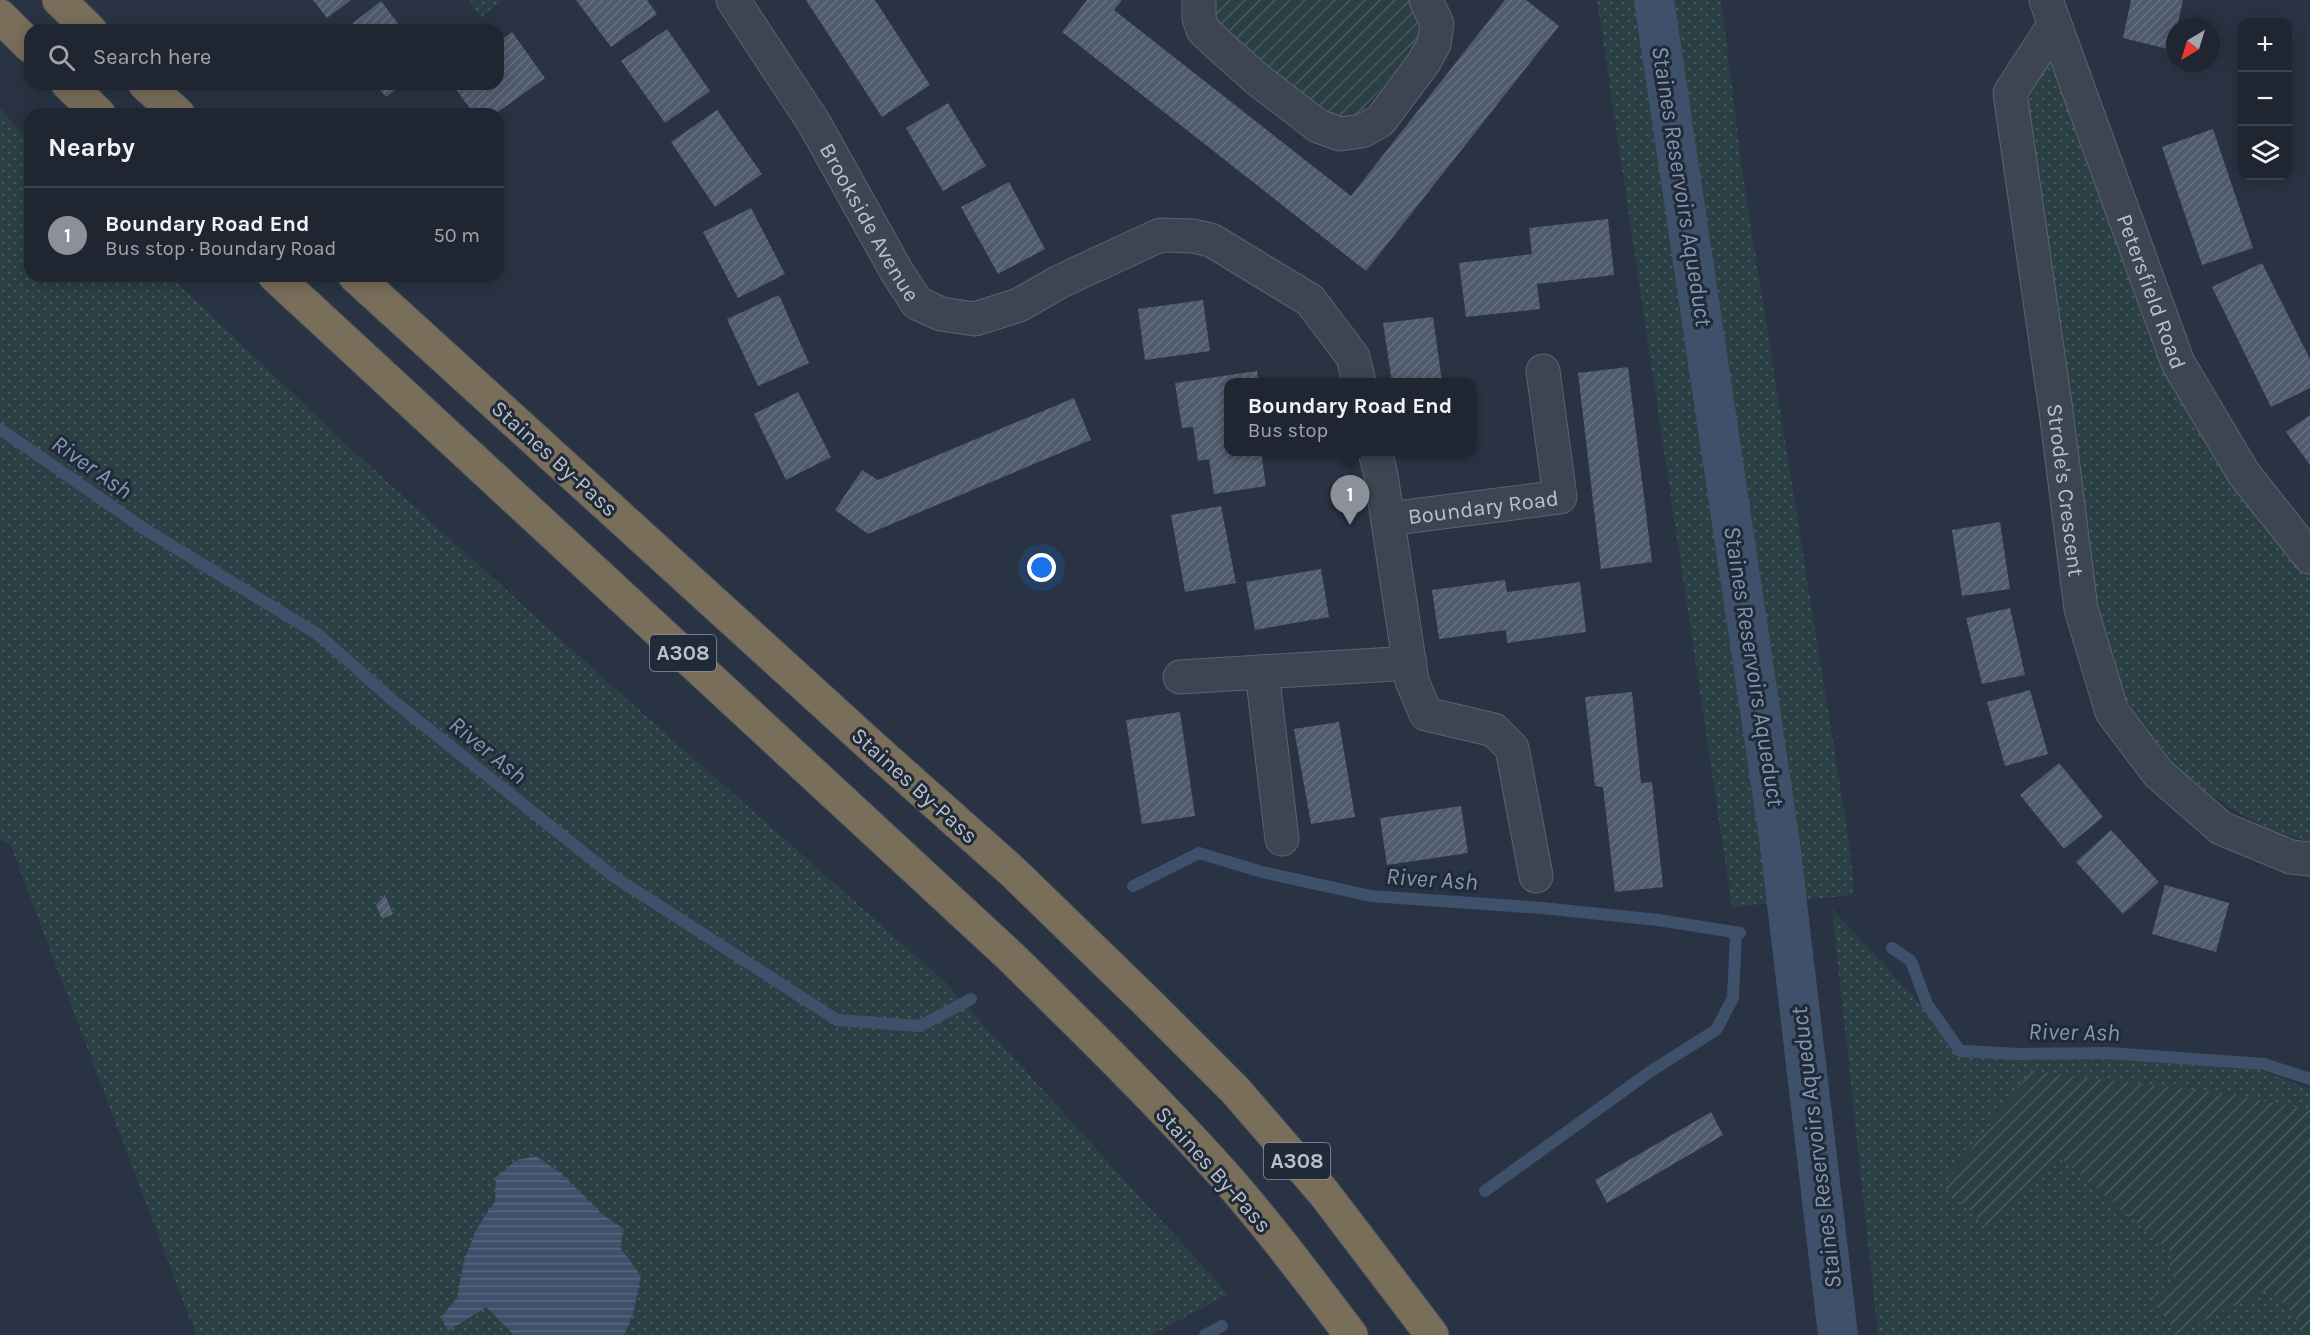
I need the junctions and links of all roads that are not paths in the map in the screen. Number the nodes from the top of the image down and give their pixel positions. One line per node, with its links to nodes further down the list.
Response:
1 (59, 0): 7 (highway)
2 (733, 0): 16 (street, Brookside Avenue)
3 (1198, 0): 4 (street)
4 (1426, 0)
5 (2050, 12): 19 (street, Petersfield Road); 24 (street, Strode's Crescent)
6 (0, 16): 8 (highway)
7 (84, 24)
8 (24, 40)
9 (74, 90): 11 (highway)
10 (152, 90): 12 (highway)
11 (93, 108)
12 (171, 108)
13 (281, 282): 26 (highway, Staines By-Pass / A308)
14 (361, 282): 27 (highway, Staines By-Pass / A308)
15 (1543, 371): 18 (street, Boundary Road)
16 (1358, 378)
17 (1377, 456): 18 (street, Boundary Road)
18 (1388, 519): 20 (street, Boundary Road)
19 (2310, 557)
20 (1410, 663): 21 (street); 25 (street, Boundary Road)
21 (1262, 672): 22 (street); 23 (street)
22 (1180, 677)
23 (1282, 839)
24 (2310, 859)
25 (1536, 876)
26 (1351, 1335)
27 (1432, 1335)

